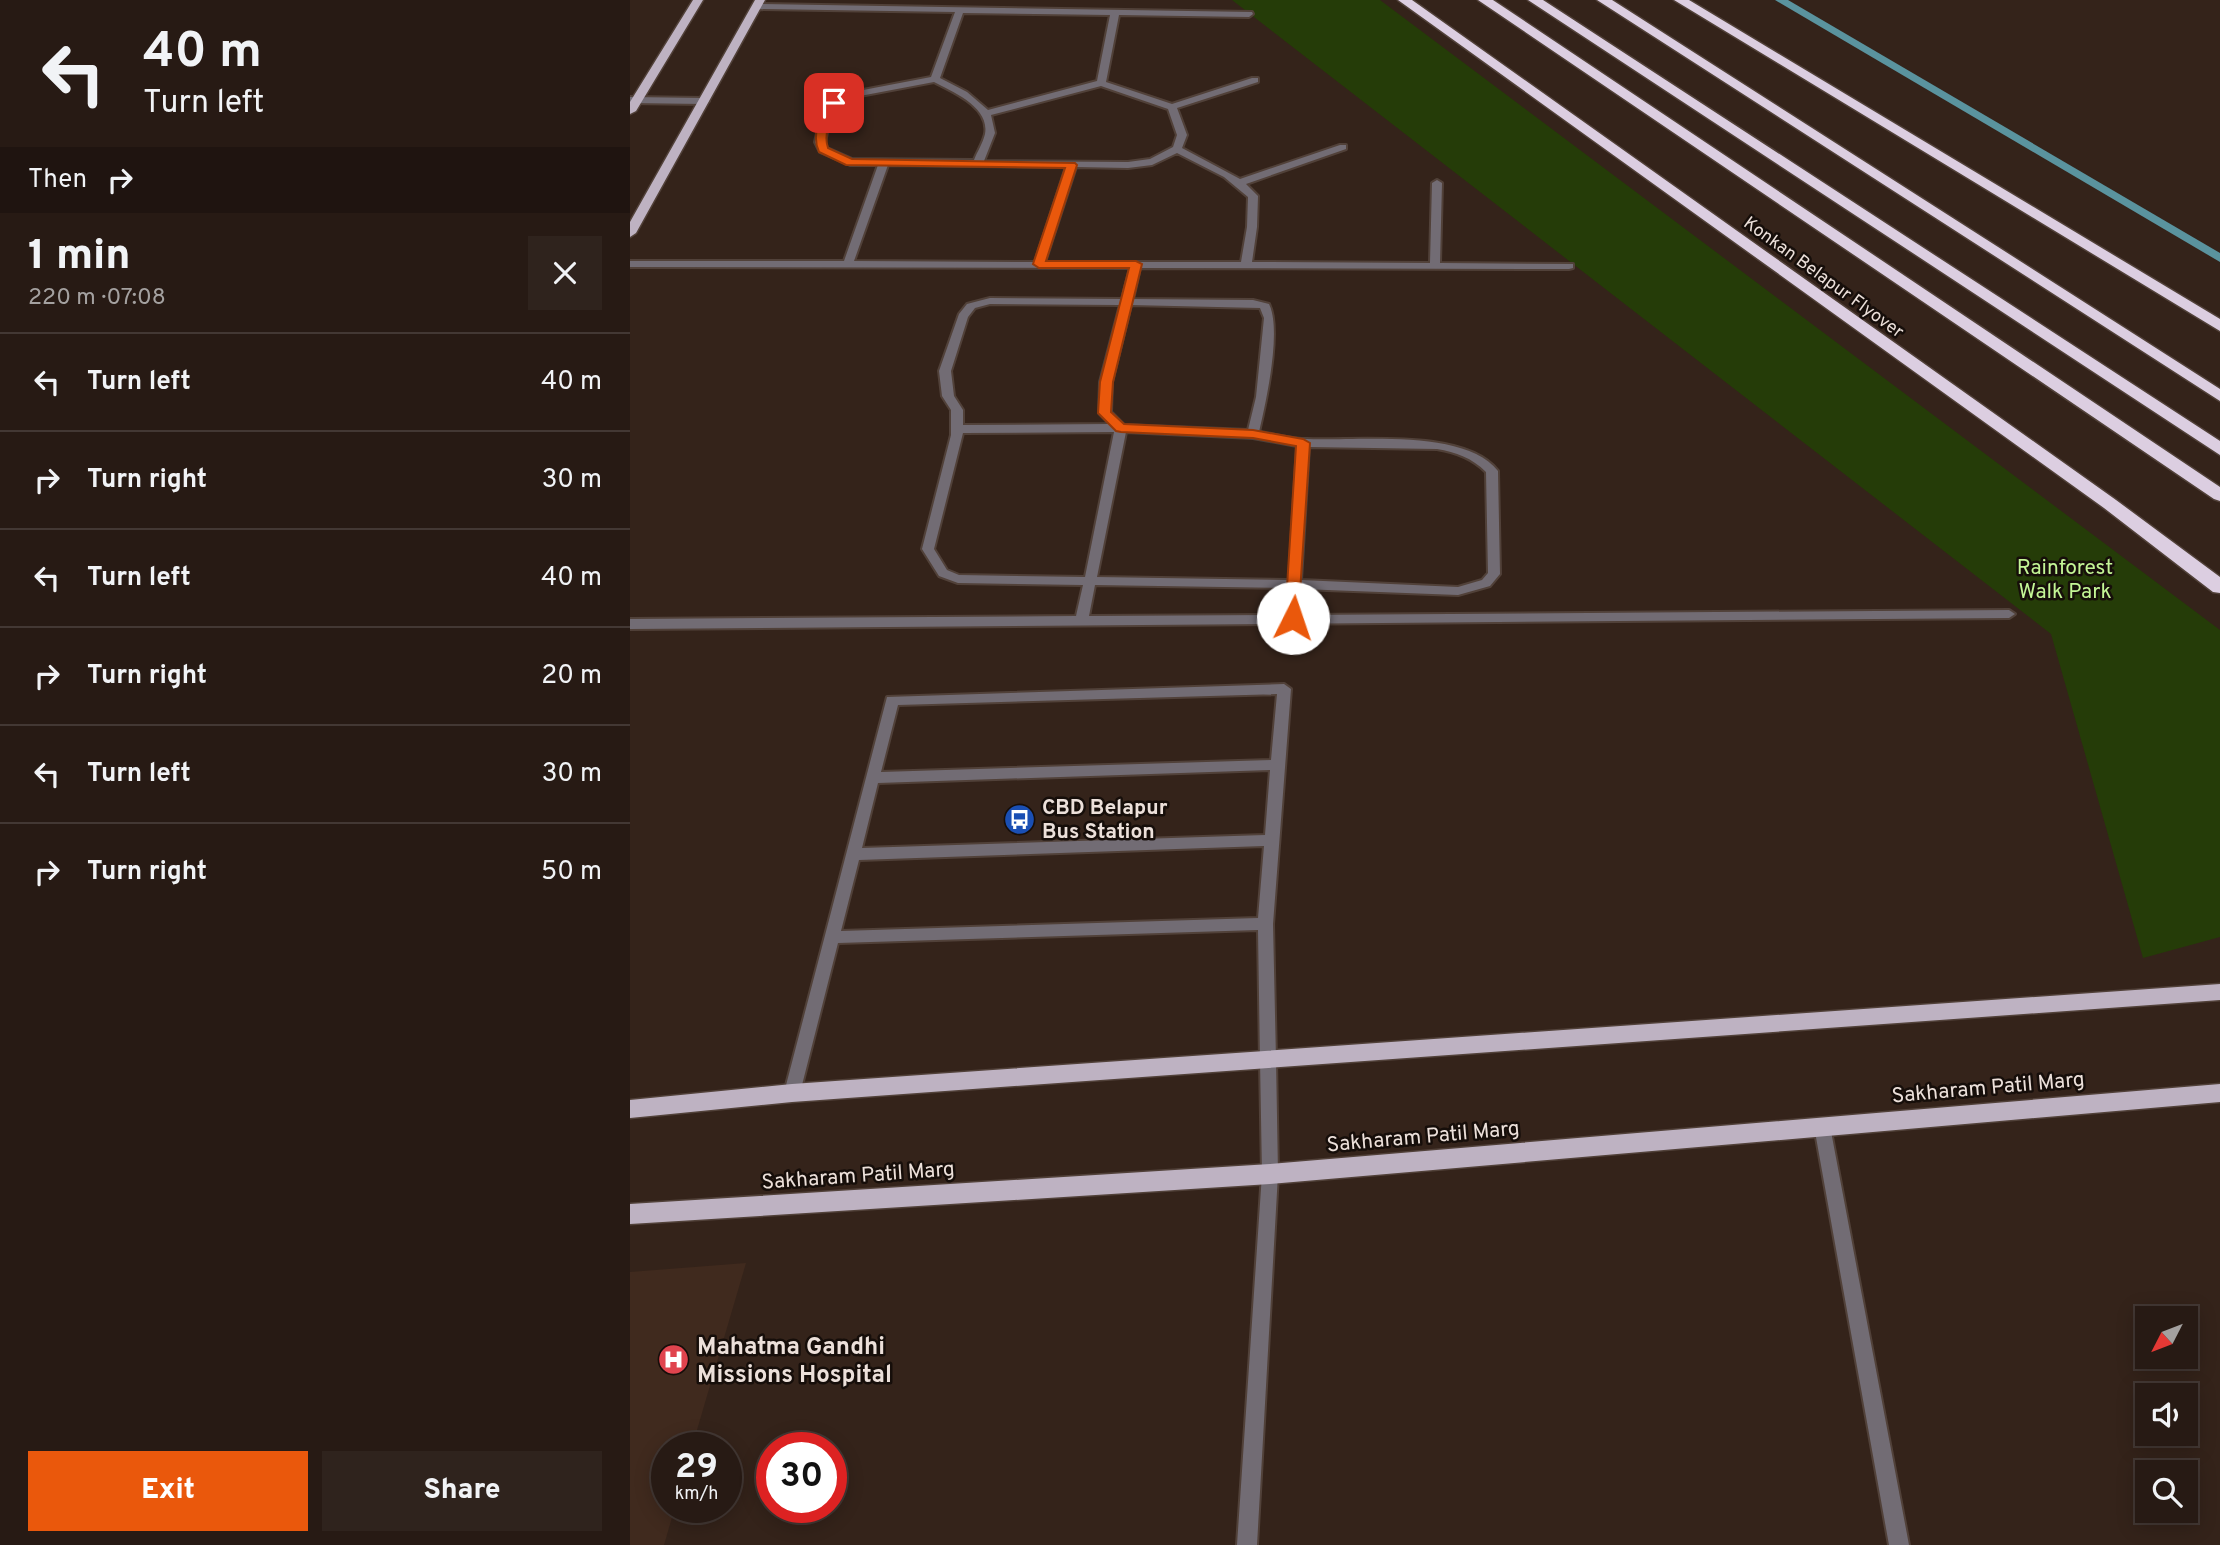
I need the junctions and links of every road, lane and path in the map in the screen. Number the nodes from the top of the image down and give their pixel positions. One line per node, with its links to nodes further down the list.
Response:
1 (698, 0): 16 (main road)
2 (981, 0): 10 (street)
3 (1404, 0): 47 (highway, Konkan Belapur Flyover)
4 (1484, 0): 44 (highway)
5 (1534, 0): 43 (highway)
6 (1603, 0): 38 (highway)
7 (1680, 0): 37 (highway)
8 (758, 3): 9 (street); 17 (main road)
9 (960, 10): 10 (street); 13 (street)
10 (977, 10): 11 (street)
11 (1115, 12): 12 (street); 15 (street)
12 (1249, 14)
13 (935, 79): 20 (street); 23 (street)
14 (1255, 80): 18 (street)
15 (1101, 83): 18 (street); 20 (street)
16 (633, 100): 17 (street); 19 (main road)
17 (704, 101): 28 (main road)
18 (1171, 107): 22 (street)
19 (630, 111)
20 (986, 113): 24 (street)
21 (1343, 147): 26 (street)
22 (1177, 149): 25 (street); 26 (street)
23 (884, 163): 24 (street); 30 (street)
24 (978, 163): 25 (street)
25 (1072, 165): 31 (street)
26 (1241, 183): 33 (street)
27 (1437, 183): 34 (street)
28 (630, 233)
29 (630, 264): 30 (street)
30 (848, 264): 31 (street)
31 (1039, 264): 32 (street)
32 (1136, 264): 33 (street); 36 (street)
33 (1245, 265): 34 (street)
34 (1434, 265): 35 (street)
35 (1569, 266)
36 (1126, 303): 39 (street); 40 (street); 41 (street)
37 (2220, 326)
38 (2220, 396)
39 (1121, 428): 40 (street); 41 (street); 45 (street)
40 (957, 429): 45 (street)
41 (1253, 434): 42 (street)
42 (1303, 443): 46 (street); 46 (street)
43 (2220, 449)
44 (2220, 495)
45 (1090, 581): 46 (street); 50 (street)
46 (1295, 584): 49 (street)
47 (2220, 587)
48 (2009, 614): 49 (street)
49 (1293, 618): 50 (street)
50 (1082, 620): 51 (street)
51 (630, 624)
52 (1278, 765): 53 (street); 53 (street); 54 (street)
53 (872, 778): 55 (street)
54 (1271, 840): 55 (street); 56 (street)
55 (853, 854): 57 (street)
56 (1265, 924): 57 (street); 59 (street)
57 (832, 937): 60 (street)
58 (2220, 992): 59 (main road)
59 (1268, 1060): 60 (main road); 64 (street)
60 (792, 1093): 62 (main road)
61 (2220, 1093): 63 (main road, Sakharam Patil Marg)
62 (630, 1109)
63 (1822, 1126): 64 (main road, Sakharam Patil Marg); 67 (street)
64 (1270, 1174): 65 (main road, Sakharam Patil Marg); 66 (street)
65 (630, 1214)
66 (1247, 1545)
67 (1899, 1545)

